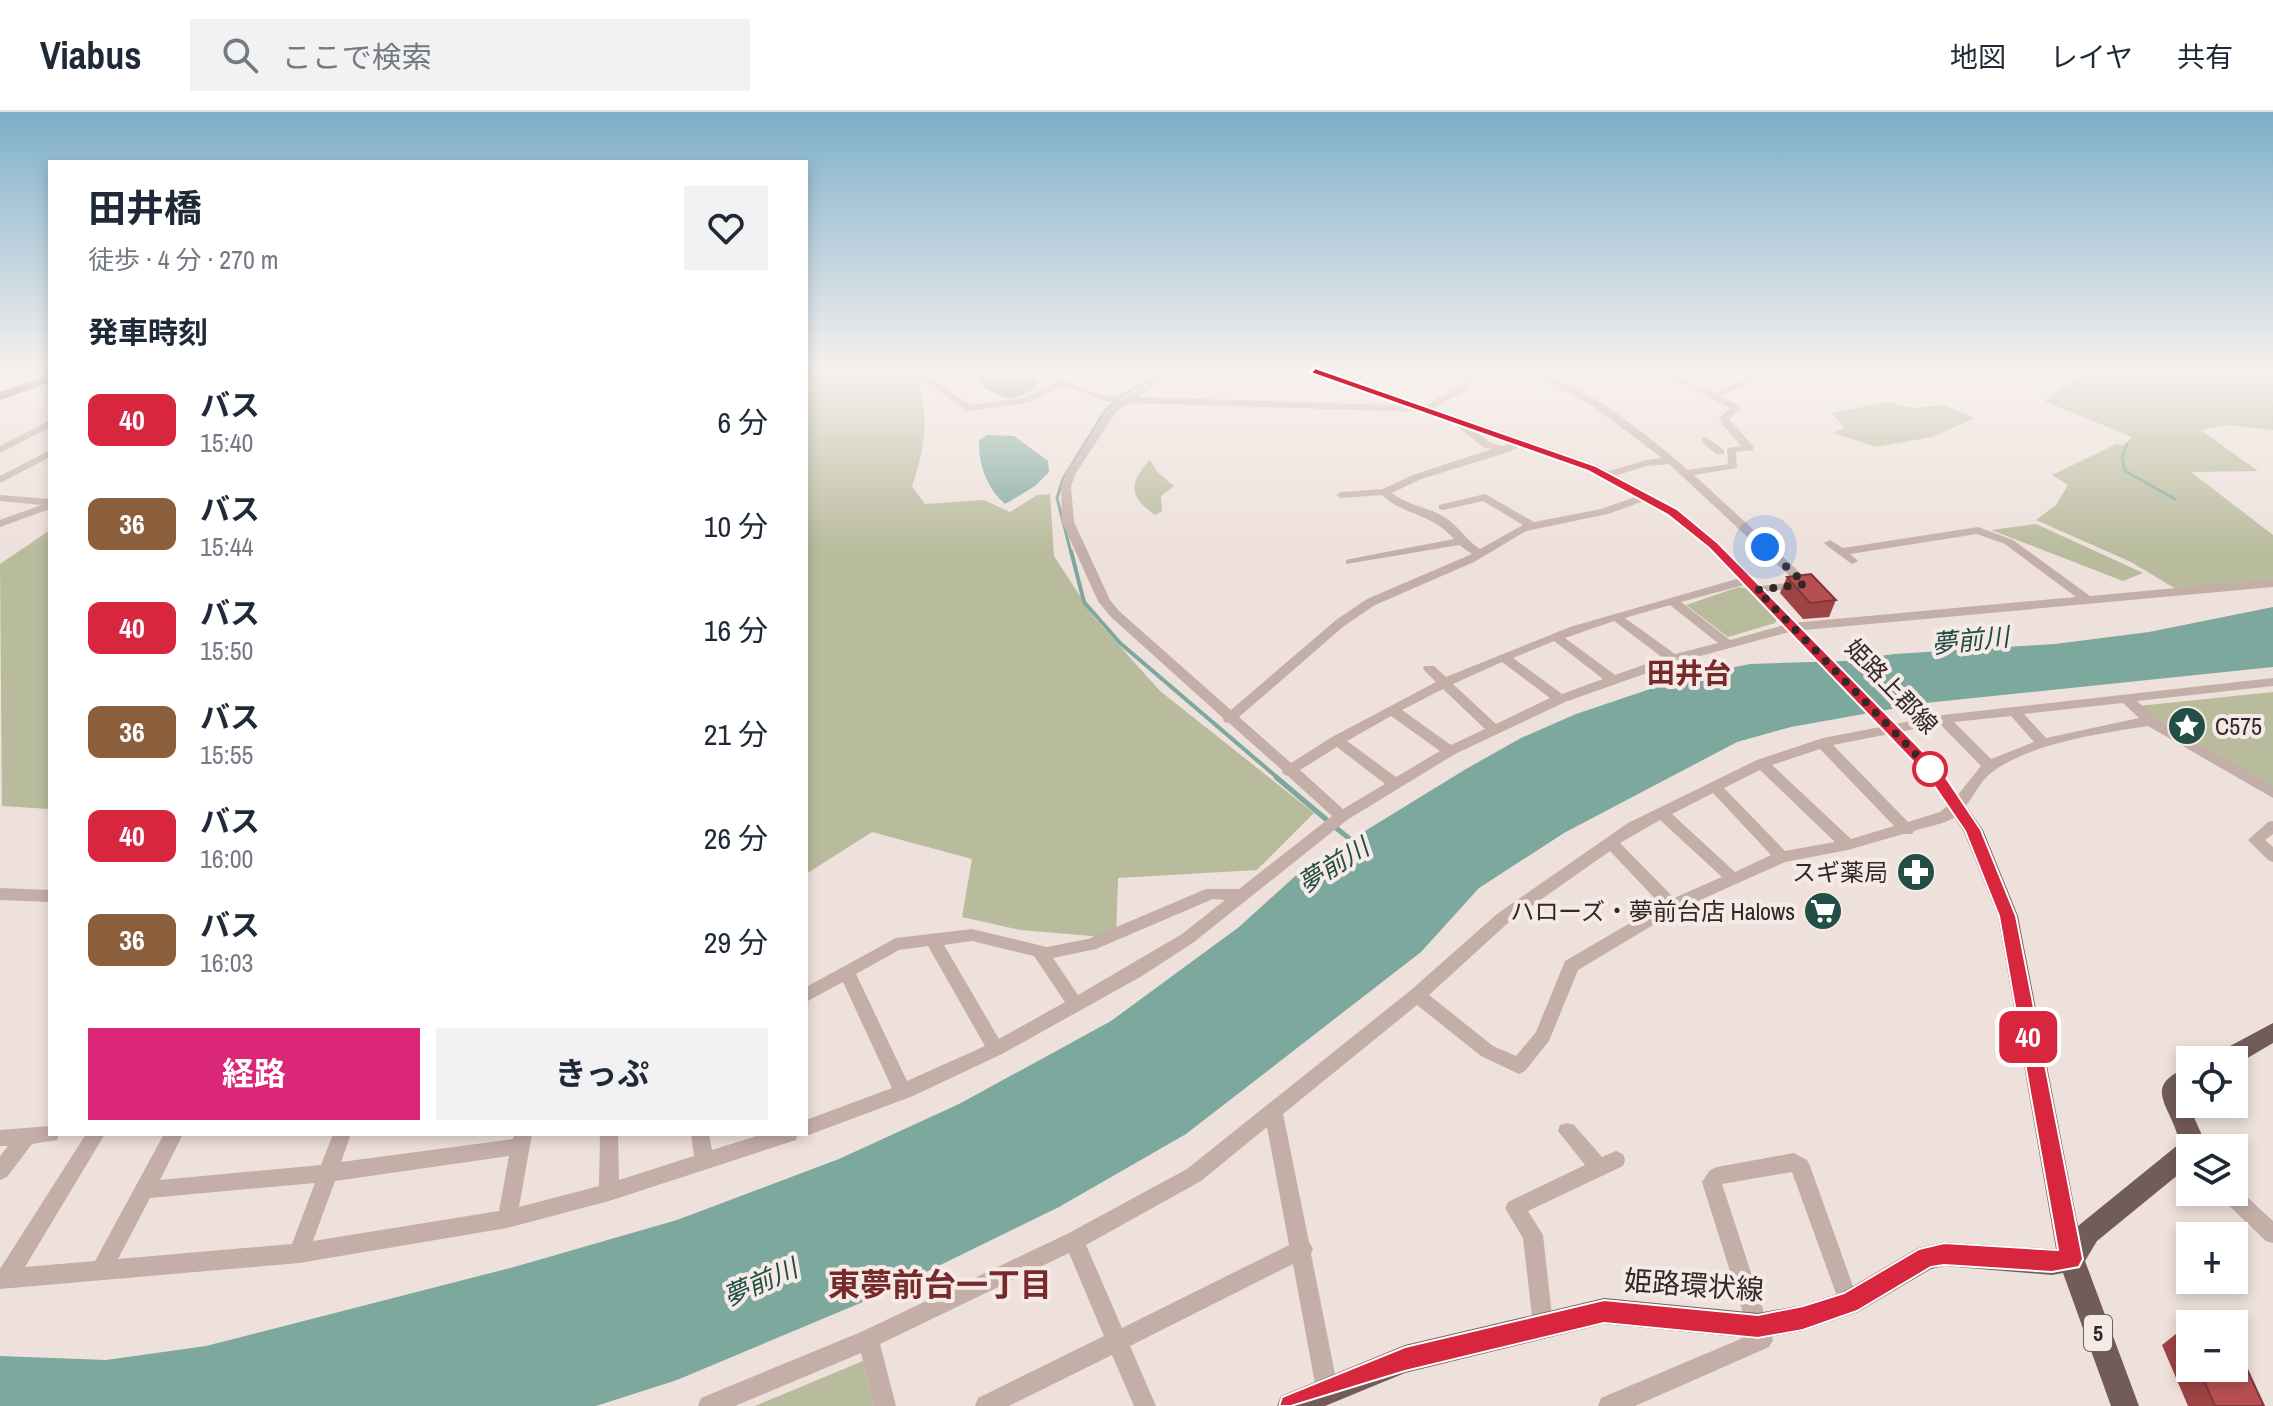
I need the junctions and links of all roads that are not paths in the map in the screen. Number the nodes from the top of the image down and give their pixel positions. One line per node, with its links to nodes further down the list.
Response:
1 (34, 431): 9 (street)
2 (1098, 431): 54 (street)
3 (1469, 431): 10 (street)
4 (1489, 431): 8 (main road, 姫路上郡線 / 5)
5 (1634, 431): 13 (street)
6 (1734, 431): 16 (street)
7 (1706, 440): 11 (street)
8 (1522, 443): 10 (street); 17 (main road, 姫路上郡線 / 5)
9 (0, 450)
10 (1508, 451): 19 (street)
11 (1720, 452)
12 (48, 454): 15 (street)
13 (1669, 461): 16 (street); 17 (street)
14 (0, 469): 15 (street)
15 (15, 471): 18 (street)
16 (1684, 474): 37 (street)
17 (1607, 475): 21 (main road, 姫路上郡線 / 5)
18 (0, 480)
19 (1385, 492): 20 (street); 30 (street)
20 (1341, 495)
21 (1648, 496): 29 (street); 37 (main road, 姫路上郡線 / 5)
22 (0, 498): 24 (street)
23 (1458, 503): 26 (street); 27 (street); 29 (street)
24 (48, 504)
25 (48, 505): 28 (street)
26 (1443, 507)
27 (1472, 515)
28 (0, 524)
29 (1534, 527): 33 (street)
30 (1460, 541): 33 (street); 35 (street)
31 (1830, 543): 32 (street)
32 (1841, 552): 34 (street); 38 (street)
33 (1480, 553): 54 (street)
34 (1852, 561)
35 (1350, 562)
36 (2273, 583): 38 (street)
37 (1752, 585): 39 (street); 41 (main road, 姫路上郡線 / 5)
38 (2087, 600): 41 (street)
39 (1673, 602): 40 (street); 43 (street)
40 (1616, 617): 42 (street); 45 (street)
41 (1792, 627): 43 (street); 57 (main road, 姫路上郡線 / 5)
42 (1556, 637): 44 (street); 47 (street)
43 (1726, 643): 45 (street)
44 (1504, 657): 49 (street); 50 (street)
45 (1673, 659): 47 (street)
46 (1429, 669): 49 (street)
47 (1613, 680): 50 (street)
48 (2273, 682): 51 (street)
49 (1446, 684): 52 (street); 58 (street)
50 (1560, 699): 58 (street)
51 (2126, 699): 53 (street); 56 (street)
52 (1392, 710): 59 (street); 62 (street)
53 (2013, 710): 55 (street); 61 (street)
54 (1229, 719): 65 (street)
55 (1943, 719): 57 (street); 64 (street)
56 (2150, 721): 61 (street); 68 (street)
57 (1888, 724): 60 (street); 69 (main road, 姫路上郡線 / 5)
58 (1494, 730): 62 (street)
59 (1337, 740): 65 (street); 66 (street)
60 (1823, 743): 63 (street); 73 (street)
61 (2044, 744): 64 (street)
62 (1450, 751): 66 (street)
63 (1762, 763): 67 (street); 75 (street)
64 (1990, 766): 69 (street)
65 (1288, 771): 71 (street)
66 (1395, 784): 71 (street)
67 (1714, 786): 70 (street); 77 (street)
68 (2273, 793)
69 (1959, 807): 73 (street); 120 (main road, 姫路上郡線 / 5)
70 (1662, 813): 74 (street); 78 (street)
71 (1342, 816): 80 (street)
72 (2273, 826): 76 (street)
73 (1907, 830): 75 (street)
74 (1610, 842): 82 (street); 87 (street)
75 (1848, 845): 77 (street)
76 (2273, 856)
77 (1782, 857): 78 (street)
78 (1731, 877): 82 (street)
79 (0, 894): 81 (street)
80 (1241, 895): 84 (street); 88 (street)
81 (48, 896)
82 (1672, 906): 87 (street)
83 (933, 940): 84 (street); 85 (street); 91 (street)
84 (1039, 951): 88 (street)
85 (848, 974): 86 (street); 93 (street)
86 (808, 994)
87 (1417, 995): 95 (street)
88 (1075, 1004): 91 (street)
89 (2273, 1032): 90 (main road)
90 (2248, 1047)
91 (996, 1049): 93 (street)
92 (2176, 1086): 94 (main road)
93 (903, 1091): 96 (street)
94 (2176, 1110)
95 (1274, 1113): 117 (street); 118 (street)
96 (808, 1126)
97 (1567, 1131): 124 (street)
98 (48, 1134): 99 (street)
99 (27, 1136): 106 (street); 110 (street)
100 (95, 1136): 122 (street)
101 (173, 1136): 112 (street)
102 (341, 1136): 111 (street)
103 (609, 1136): 113 (street)
104 (700, 1136): 108 (street)
105 (779, 1136): 108 (street)
106 (0, 1138)
107 (522, 1140): 111 (street); 115 (street)
108 (704, 1162): 113 (street)
109 (2176, 1163): 120 (main road)
110 (0, 1171)
111 (328, 1173): 112 (street); 119 (street)
112 (144, 1190): 121 (street)
113 (609, 1192): 115 (street)
114 (2243, 1206): 116 (street)
115 (507, 1219): 119 (street)
116 (2273, 1234)
117 (1074, 1241): 126 (street); 127 (street)
118 (1303, 1249): 126 (street); 128 (street)
119 (299, 1253): 121 (street)
120 (2071, 1259): 123 (main road, 姫路環状線); 135 (main road, 姫路上郡線 / 5)
121 (100, 1272): 122 (street)
122 (3, 1279)
123 (1849, 1303): 125 (main road, 姫路環状線); 125 (street)
124 (1543, 1325): 125 (main road, 姫路環状線); 128 (main road, 姫路環状線)
125 (1758, 1326): 134 (street)
126 (1117, 1338): 131 (street); 132 (street)
127 (868, 1339): 129 (street); 130 (street)
128 (1327, 1389): 133 (main road, 姫路環状線)
129 (709, 1406)
130 (885, 1406)
131 (986, 1406)
132 (1145, 1406)
133 (1291, 1406)
134 (1609, 1406)
135 (2125, 1406)

